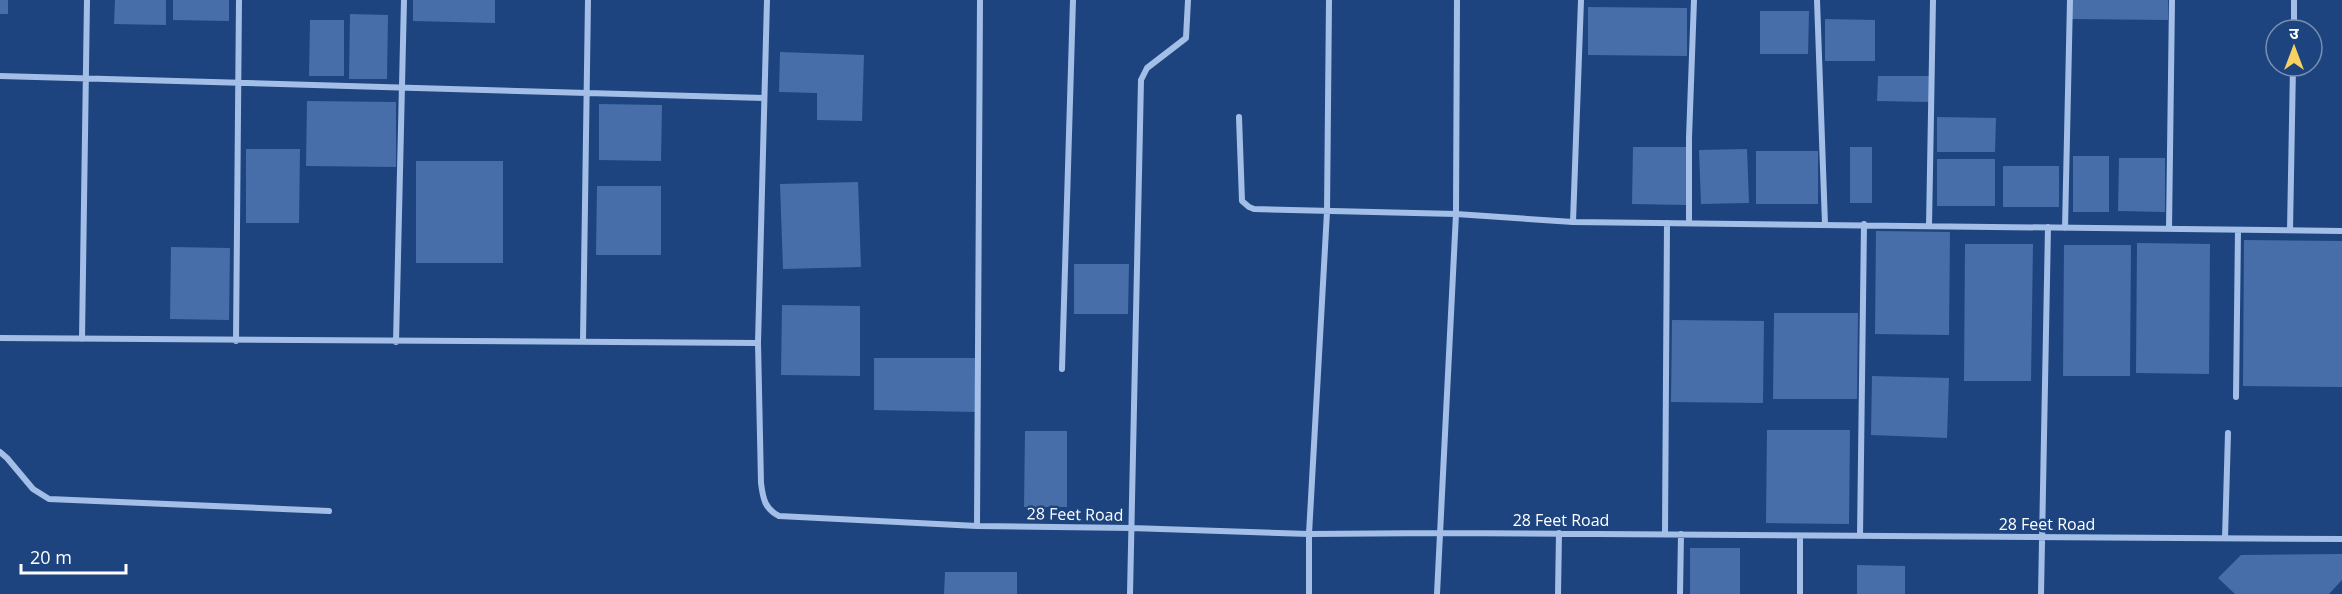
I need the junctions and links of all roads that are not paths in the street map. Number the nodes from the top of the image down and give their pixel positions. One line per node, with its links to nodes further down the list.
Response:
1 (87, 0): 21 (street)
2 (239, 0): 22 (street)
3 (404, 0): 23 (street)
4 (588, 0): 24 (street)
5 (767, 0): 25 (street)
6 (980, 0): 52 (street)
7 (1073, 0): 47 (street)
8 (1188, 0): 53 (street)
9 (1329, 0): 27 (street)
10 (1457, 0): 28 (street)
11 (1581, 0): 29 (street)
12 (1694, 0): 31 (street)
13 (1817, 0): 32 (street)
14 (1933, 0): 34 (street)
15 (2070, 0): 36 (street)
16 (2172, 0): 37 (street)
17 (2294, 0): 18 (street)
18 (2294, 18)
19 (0, 76): 21 (street)
20 (2293, 78): 39 (street)
21 (87, 79): 22 (street); 42 (street)
22 (238, 83): 23 (street); 43 (street)
23 (403, 88): 24 (street); 45 (street)
24 (586, 93): 25 (street); 44 (street)
25 (765, 98): 46 (street)
26 (1239, 117): 27 (street)
27 (1327, 212): 28 (street); 56 (street)
28 (1456, 214): 29 (street); 54 (street)
29 (1573, 222): 30 (street)
30 (1667, 223): 31 (street); 57 (street)
31 (1689, 223): 32 (street)
32 (1825, 224): 33 (street)
33 (1864, 224): 34 (street); 59 (street)
34 (1929, 226): 35 (street)
35 (2048, 227): 36 (street); 61 (street)
36 (2065, 228): 37 (street)
37 (2169, 229): 38 (street)
38 (2238, 230): 39 (street); 48 (street)
39 (2290, 230): 40 (street)
40 (2342, 231)
41 (0, 338): 42 (street)
42 (82, 339): 43 (street)
43 (236, 341): 45 (street)
44 (583, 341): 45 (street); 46 (street)
45 (396, 342)
46 (758, 343): 52 (street, 28 Feet Road)
47 (1062, 369)
48 (2236, 397)
49 (2228, 433): 62 (street)
50 (0, 452): 51 (street)
51 (329, 511)
52 (977, 526): 53 (street, 28 Feet Road)
53 (1131, 528): 56 (street, 28 Feet Road); 64 (street)
54 (1440, 533): 55 (street, 28 Feet Road); 56 (street, 28 Feet Road); 66 (street)
55 (1559, 533): 57 (street, 28 Feet Road); 67 (street)
56 (1309, 534): 65 (street)
57 (1665, 534): 58 (street, 28 Feet Road)
58 (1682, 534): 60 (street, 28 Feet Road); 68 (street)
59 (1860, 536): 60 (street, 28 Feet Road); 61 (street, 28 Feet Road)
60 (1800, 537): 69 (street)
61 (2041, 537): 62 (street, 28 Feet Road); 70 (street)
62 (2225, 538): 63 (street, 28 Feet Road)
63 (2342, 539)
64 (1130, 594)
65 (1309, 594)
66 (1437, 594)
67 (1558, 594)
68 (1680, 594)
69 (1800, 594)
70 (2041, 594)

